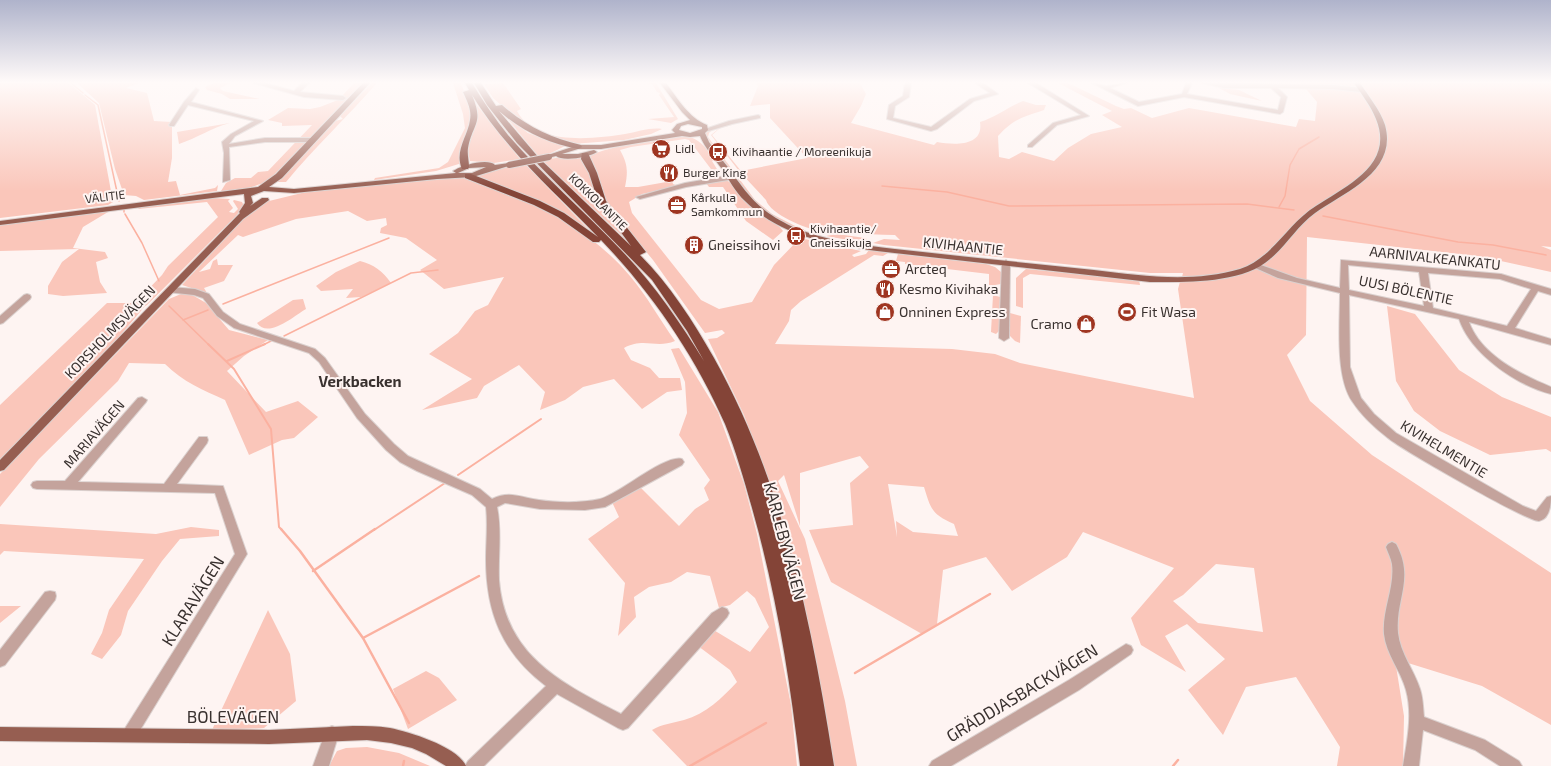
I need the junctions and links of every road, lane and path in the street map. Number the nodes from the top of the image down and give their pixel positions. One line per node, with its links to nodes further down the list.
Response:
1 (176, 119): 16 (street)
2 (251, 119): 23 (street)
3 (333, 119): 20 (main road)
4 (474, 119): 27 (highway)
5 (490, 119): 38 (highway, KOKKOLANTIE)
6 (501, 119): 42 (highway, KOKKOLANTIE)
7 (514, 119): 25 (highway)
8 (686, 119): 15 (main road)
9 (692, 119): 17 (main road, KIVIHAANTIE)
10 (749, 119): 17 (street)
11 (890, 119): 12 (street)
12 (947, 119)
13 (1075, 119): 24 (street)
14 (1379, 119): 40 (main road)
15 (683, 123): 17 (main road); 18 (main road)
16 (172, 125)
17 (702, 128): 19 (main road); 22 (main road, KIVIHAANTIE)
18 (675, 130): 19 (main road, KIVIHAANTIE); 21 (main road)
19 (685, 135): 21 (main road); 22 (main road, KIVIHAANTIE)
20 (313, 140): 23 (street); 28 (main road)
21 (645, 140): 25 (main road)
22 (707, 144): 29 (main road, KIVIHAANTIE)
23 (226, 146): 30 (street)
24 (1030, 146)
25 (584, 151): 26 (main road); 26 (main road); 42 (highway)
26 (549, 157): 27 (main road, bridge)
27 (464, 172): 32 (main road); 38 (highway)
28 (279, 176): 31 (main road); 32 (main road)
29 (731, 177): 34 (street); 39 (main road, KIVIHAANTIE)
30 (226, 180)
31 (256, 190): 32 (main road, VÄLITIE); 33 (main road, VÄLITIE); 35 (main road, KORSHOLMSVÄGEN)
32 (271, 194): 35 (main road, VÄLITIE); 36 (main road, KORSHOLMSVÄGEN)
33 (212, 197): 35 (main road, VÄLITIE); 37 (main road, VÄLITIE)
34 (640, 197)
35 (248, 200): 36 (main road, KORSHOLMSVÄGEN)
36 (240, 217): 44 (main road, KORSHOLMSVÄGEN)
37 (0, 223)
38 (615, 248): 53 (highway, KOKKOLANTIE)
39 (1006, 263): 40 (main road, KIVIHAANTIE); 52 (street)
40 (1255, 266): 45 (street, UUSI BÖLENTIE)
41 (1423, 270): 43 (street, AARNIVALKEANKATU); 45 (street, AARNIVALKEANKATU); 48 (street)
42 (656, 278): 54 (highway, KOKKOLANTIE)
43 (1536, 287): 46 (street, AARNIVALKEANKATU); 51 (street)
44 (170, 290): 60 (main road, KORSHOLMSVÄGEN); 65 (street)
45 (1344, 291): 48 (street, UUSI BÖLENTIE); 64 (street, KIVIHELMENTIE)
46 (1551, 292)
47 (27, 297): 50 (street)
48 (1429, 310): 49 (street, UUSI BÖLENTIE)
49 (1463, 318): 51 (street, UUSI BÖLENTIE); 56 (street)
50 (0, 321)
51 (1510, 330): 55 (street, UUSI BÖLENTIE)
52 (1004, 338)
53 (683, 339): 79 (highway, KARLEBYVÄGEN)
54 (699, 340): 80 (highway, KARLEBYVÄGEN)
55 (1551, 342)
56 (1551, 392)
57 (142, 400): 62 (street, MARIAVÄGEN)
58 (203, 440): 63 (street)
59 (678, 462): 65 (street)
60 (0, 467)
61 (37, 485): 62 (street, KLARAVÄGEN)
62 (68, 486): 63 (street, KLARAVÄGEN)
63 (168, 487): 75 (street, KLARAVÄGEN)
64 (1551, 500)
65 (491, 504): 71 (street)
66 (1392, 547): 72 (street)
67 (50, 596): 70 (street)
68 (722, 613): 71 (street)
69 (1126, 650): 81 (street, GRÄDDJASBACKVÄGEN)
70 (0, 661)
71 (555, 686): 78 (street)
72 (1417, 721): 82 (street); 83 (street)
73 (332, 733): 75 (main road, BÖLEVÄGEN); 76 (street); 77 (main road, BÖLEVÄGEN)
74 (0, 734): 75 (main road, BÖLEVÄGEN)
75 (129, 735)
76 (321, 766)
77 (458, 766)
78 (473, 766)
79 (809, 766)
80 (825, 766)
81 (937, 766)
82 (1411, 766)
83 (1514, 766)

